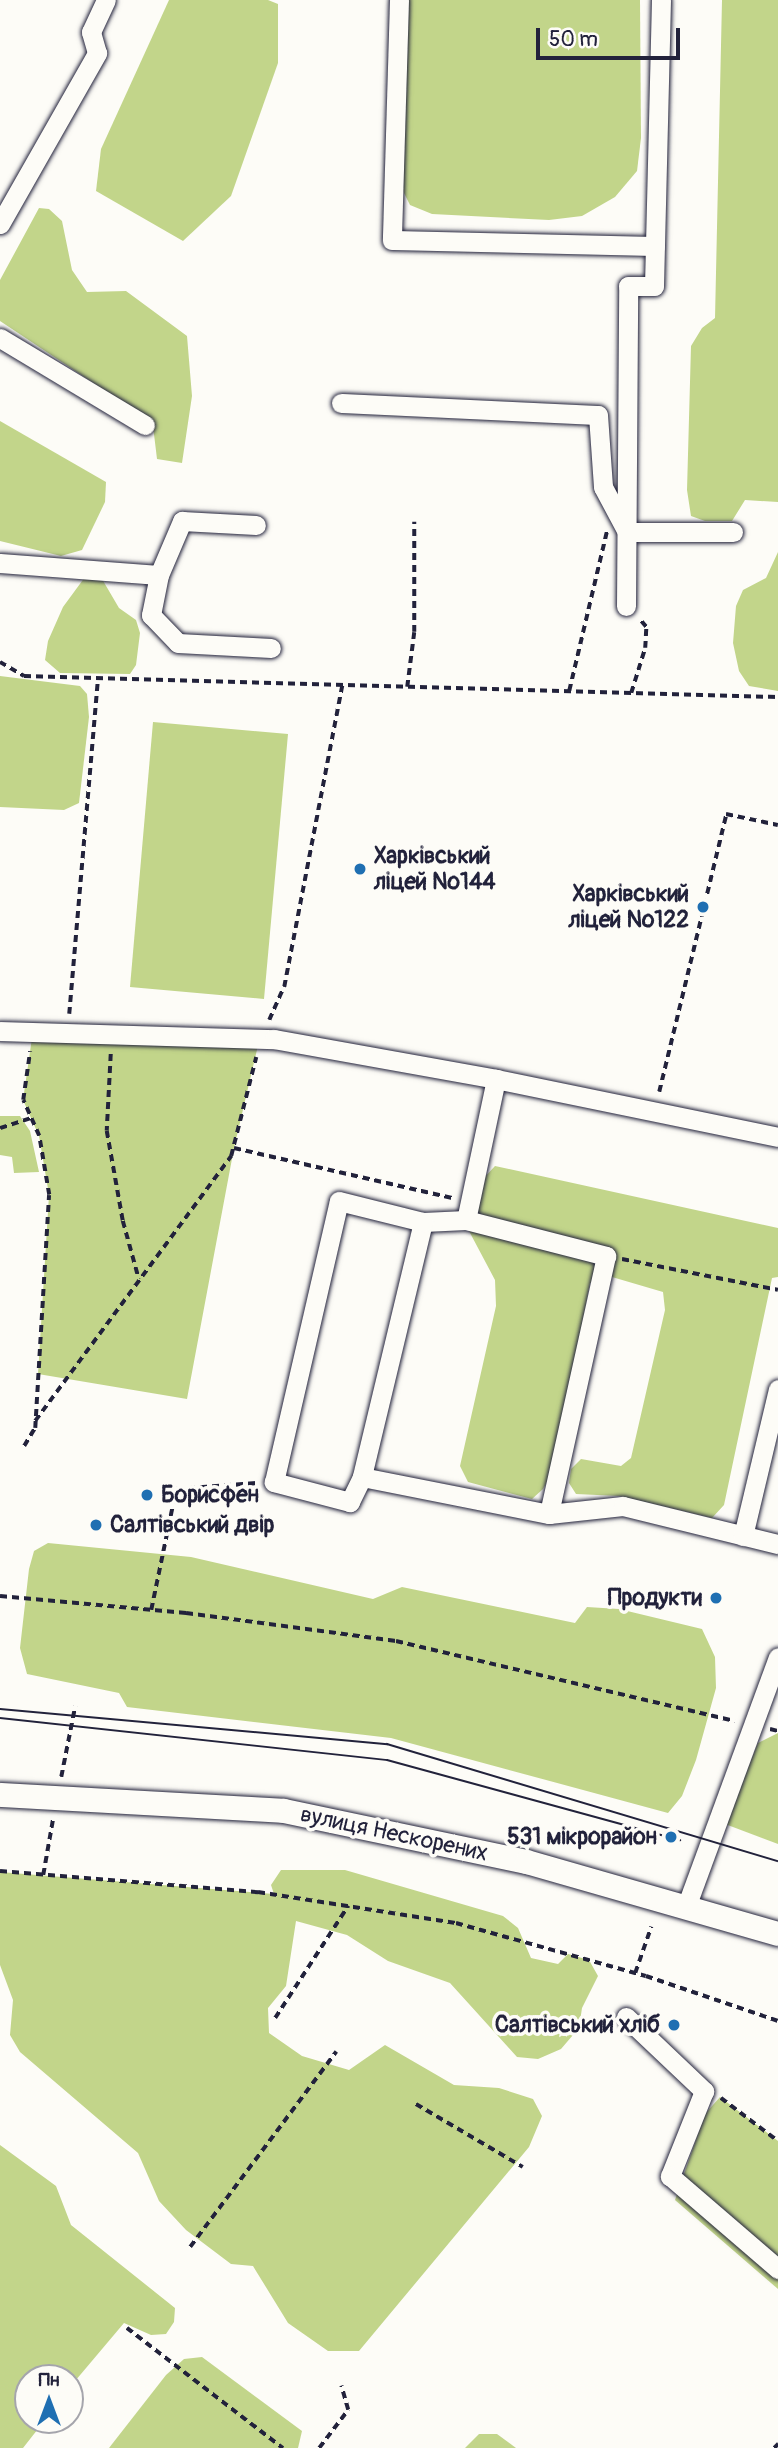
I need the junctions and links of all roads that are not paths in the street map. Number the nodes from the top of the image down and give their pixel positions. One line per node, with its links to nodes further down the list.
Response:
1 (106, 0): 4 (lane)
2 (399, 0): 5 (lane)
3 (661, 0): 5 (lane)
4 (0, 224)
5 (655, 246): 9 (lane)
6 (0, 338): 8 (lane)
7 (341, 403): 9 (lane)
8 (145, 425)
9 (622, 524): 11 (lane); 14 (lane)
10 (256, 525): 13 (lane)
11 (733, 532)
12 (0, 563): 13 (lane)
13 (159, 575): 15 (lane)
14 (626, 606)
15 (271, 648)
16 (0, 1031): 17 (lane)
17 (496, 1079): 18 (lane); 19 (lane)
18 (778, 1138)
19 (468, 1211): 20 (lane); 23 (lane)
20 (423, 1222): 22 (lane); 22 (lane)
21 (778, 1389): 24 (lane)
22 (362, 1477): 23 (lane)
23 (549, 1514): 24 (lane)
24 (743, 1536): 25 (lane)
25 (778, 1544)
26 (778, 1657): 28 (lane)
27 (0, 1795): 28 (main road, вулиця Нескорених)
28 (686, 1907): 29 (main road, вулиця Нескорених)
29 (778, 1934)
30 (626, 2017): 31 (lane)
31 (778, 2269)

